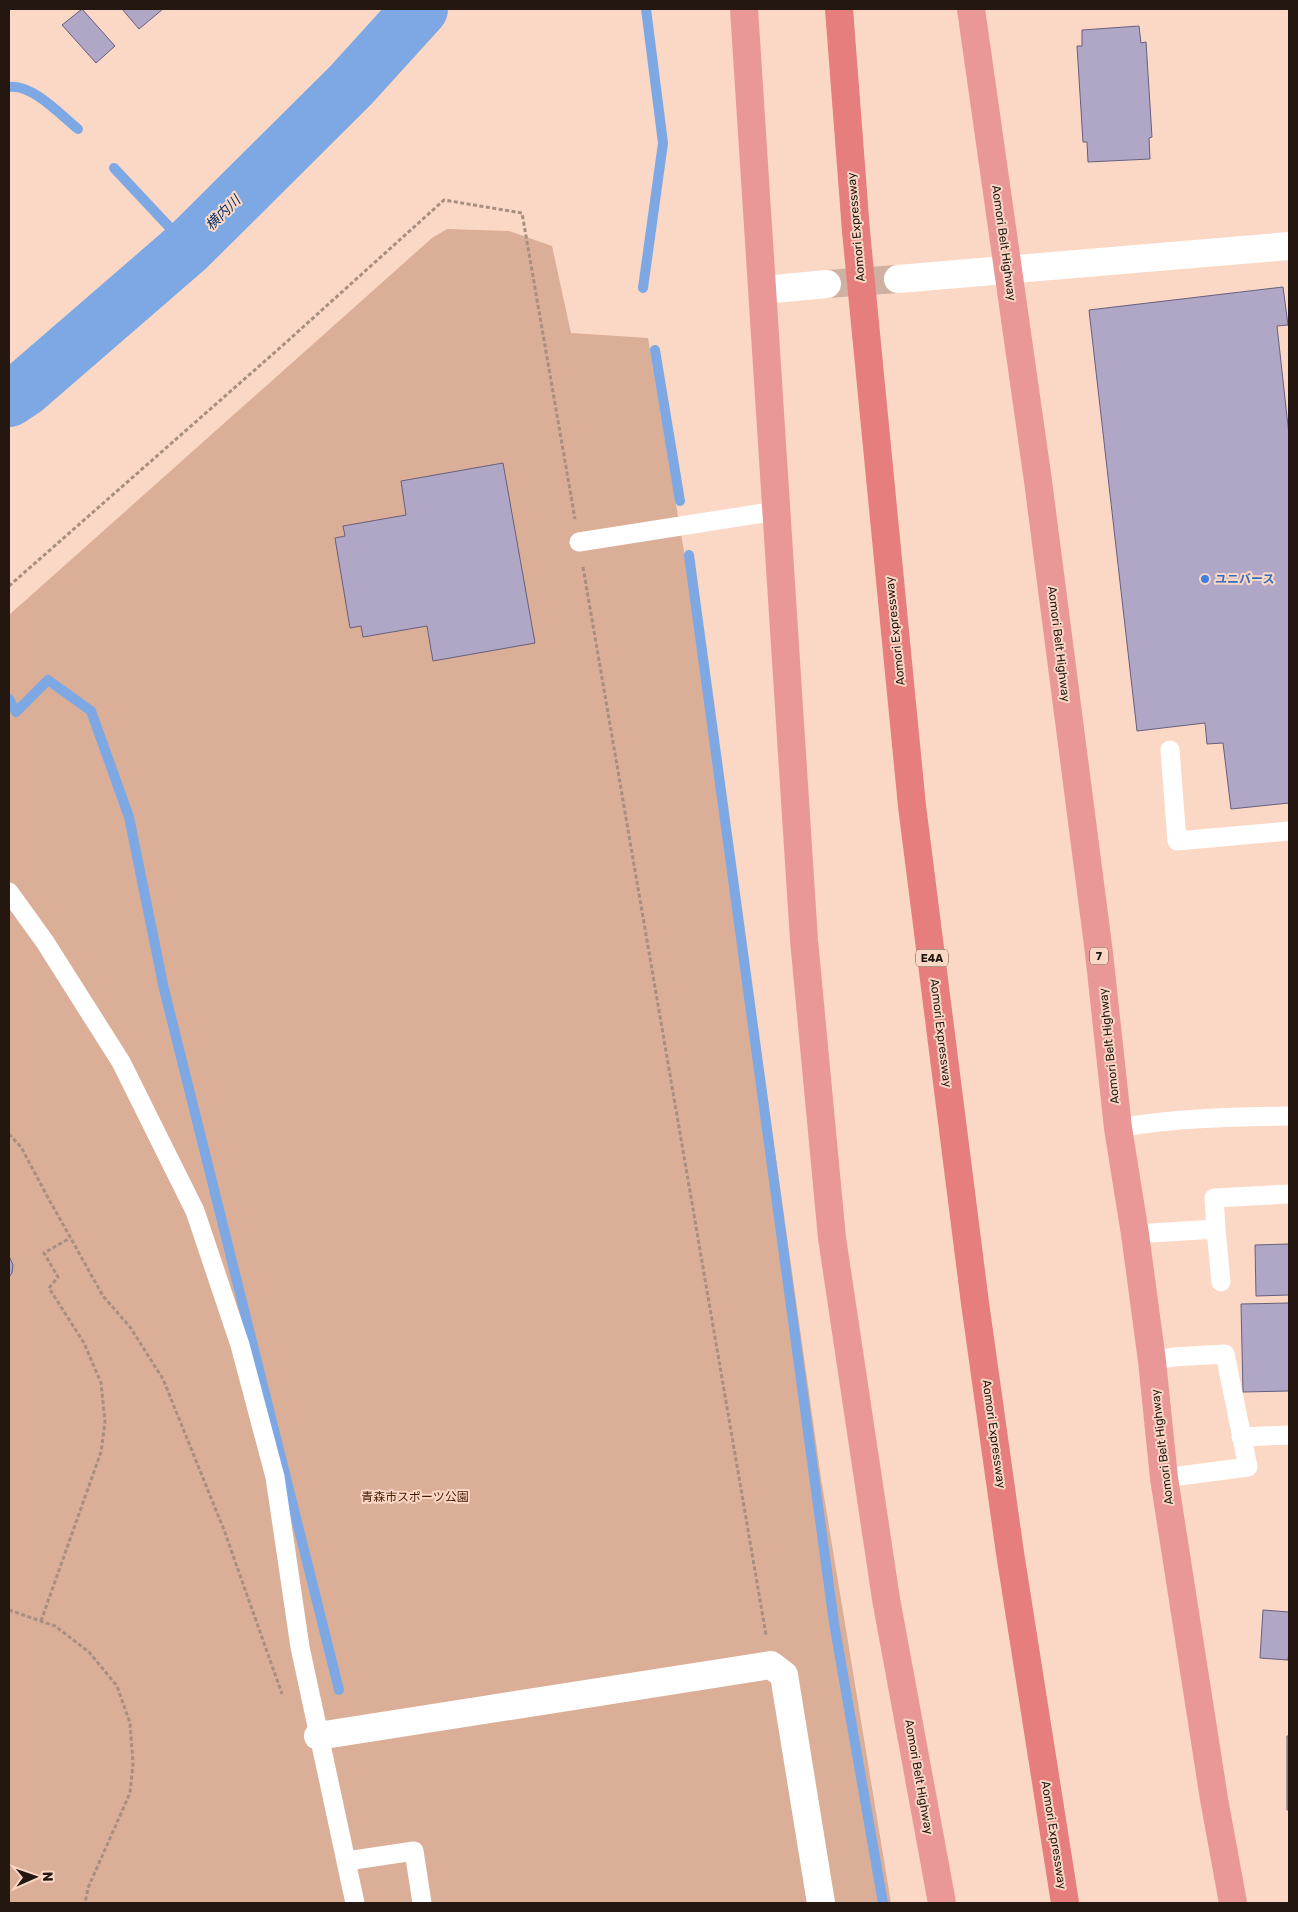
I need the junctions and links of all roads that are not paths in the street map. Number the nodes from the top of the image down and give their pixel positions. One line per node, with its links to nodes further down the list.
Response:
1 (744, 9): 8 (highway, Aomori Belt Highway)
2 (839, 9): 30 (highway, Aomori Expressway / E4A)
3 (971, 9): 5 (highway, Aomori Belt Highway / 7)
4 (1289, 246): 5 (street)
5 (1008, 270): 6 (street); 15 (highway, Aomori Belt Highway / 7)
6 (898, 279)
7 (827, 284): 8 (street)
8 (762, 290): 9 (highway, Aomori Belt Highway)
9 (776, 511): 10 (lane); 29 (highway, Aomori Belt Highway)
10 (579, 542)
11 (1170, 750): 12 (lane)
12 (1289, 831)
13 (9, 892): 24 (lane)
14 (1289, 1116): 15 (lane)
15 (1118, 1128): 18 (highway, Aomori Belt Highway / 7)
16 (1289, 1194): 17 (lane)
17 (1216, 1229): 18 (lane); 19 (lane)
18 (1136, 1234): 20 (highway, Aomori Belt Highway / 7)
19 (1221, 1282)
20 (1152, 1361): 22 (lane); 23 (highway, Aomori Belt Highway / 7)
21 (1289, 1435): 22 (lane)
22 (1240, 1437): 23 (lane)
23 (1164, 1478): 31 (highway, Aomori Belt Highway / 7)
24 (316, 1727): 25 (lane); 28 (street)
25 (347, 1861): 26 (lane); 27 (lane)
26 (355, 1903)
27 (422, 1903)
28 (821, 1903)
29 (942, 1903)
30 (1065, 1903)
31 (1233, 1903)

